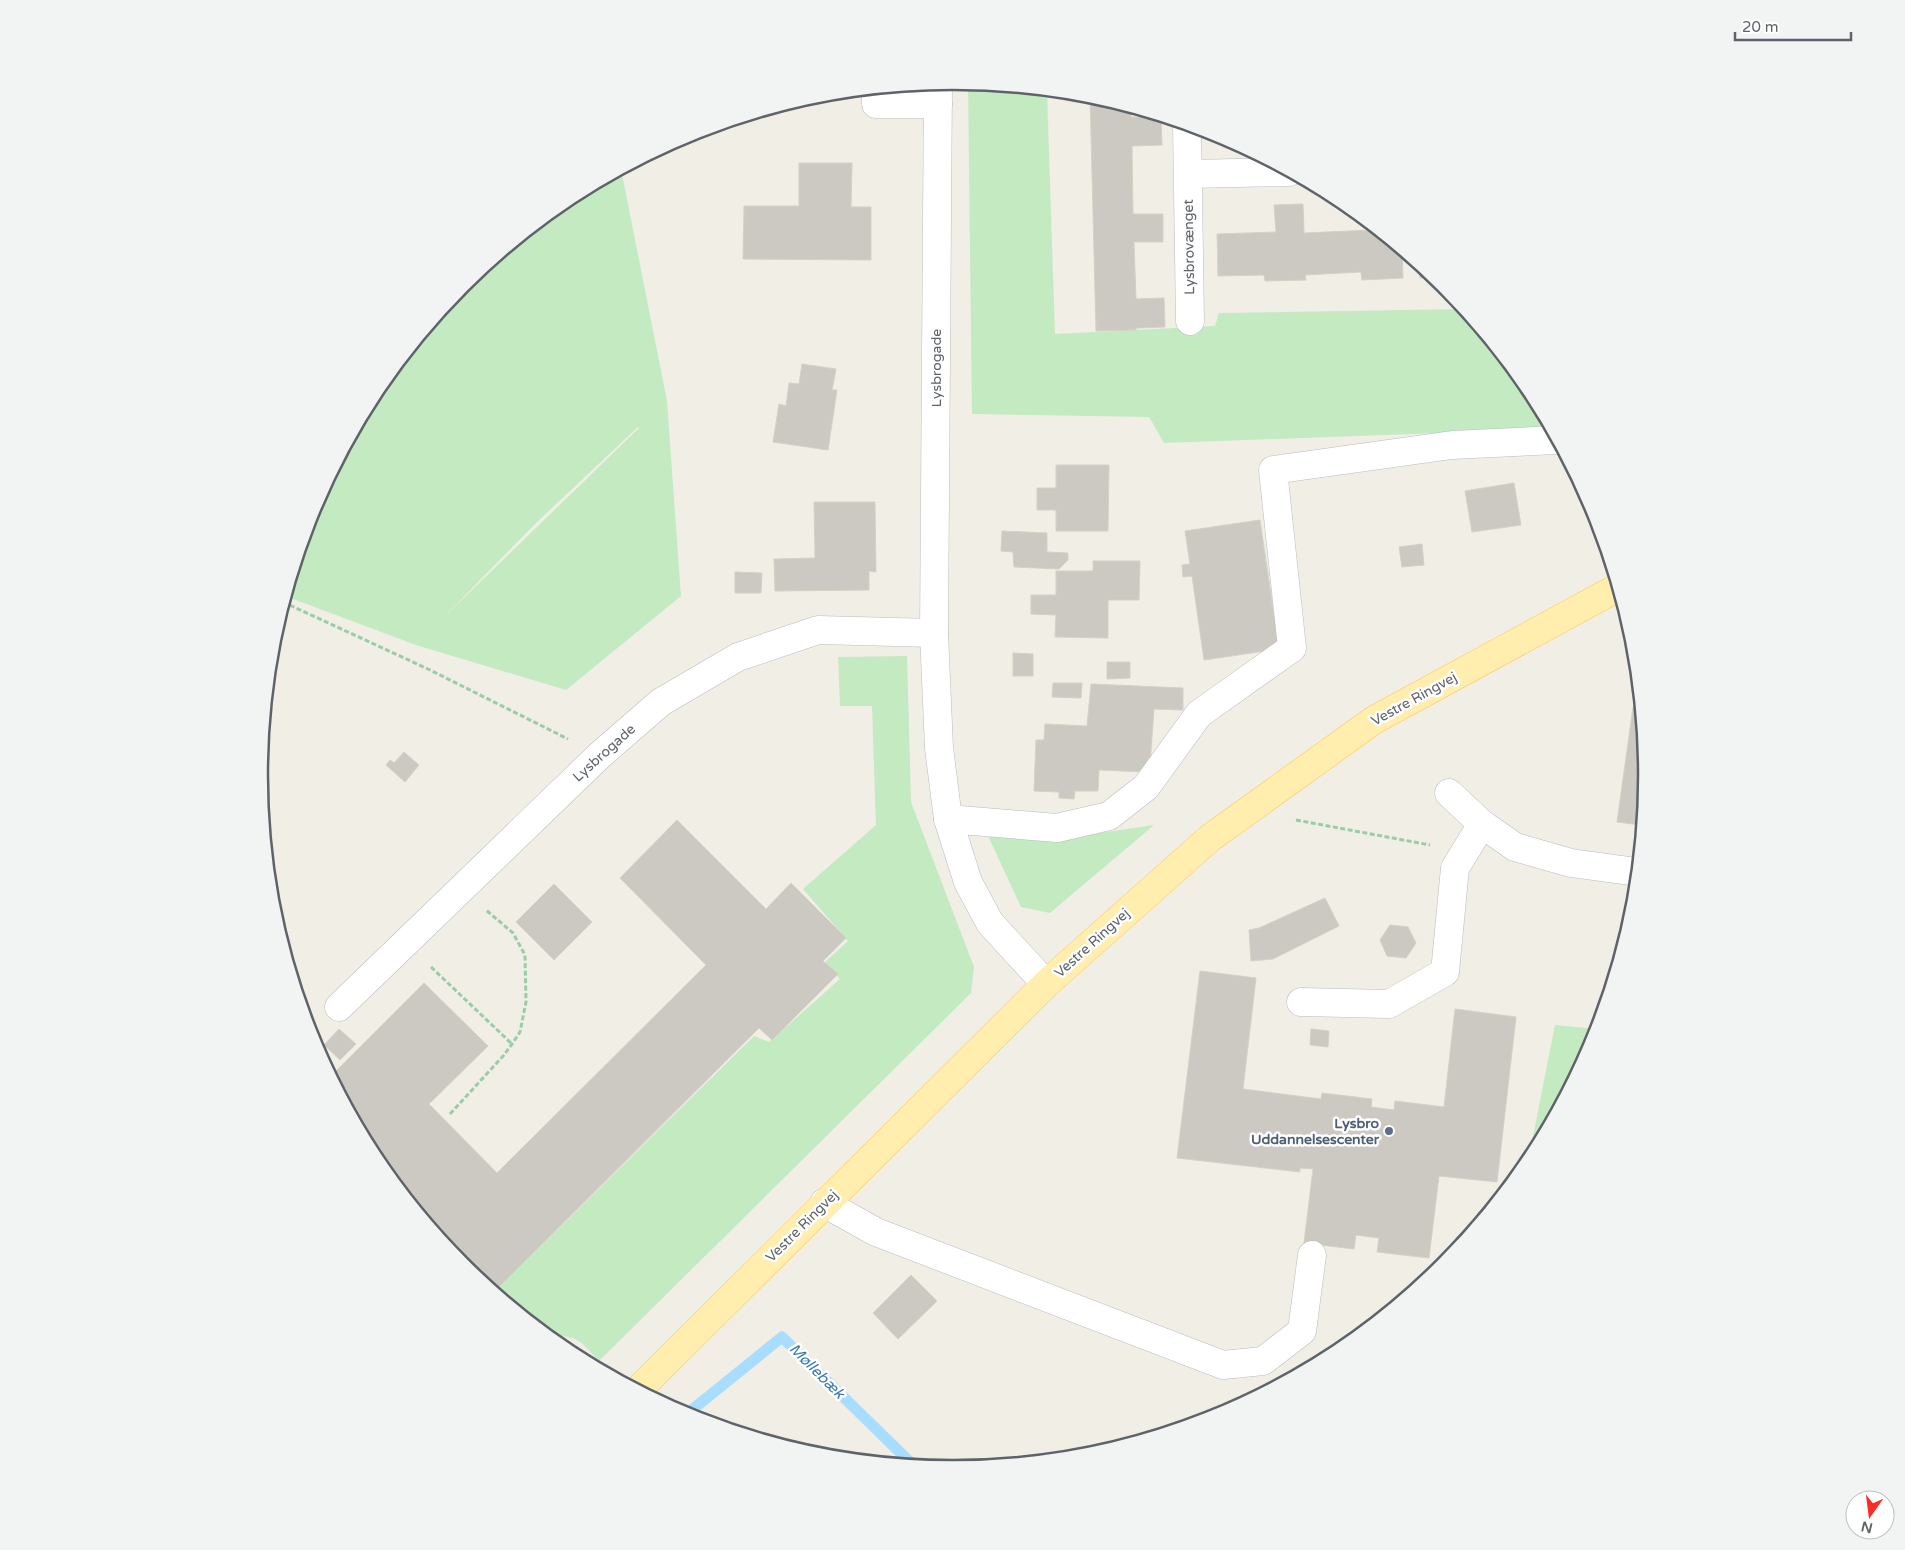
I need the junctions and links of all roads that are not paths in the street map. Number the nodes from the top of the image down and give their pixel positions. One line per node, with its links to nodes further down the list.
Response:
1 (938, 93): 2 (street, Lysbrogade); 9 (street, Lysbrogade)
2 (876, 95)
3 (1187, 131): 5 (street, Lysbrovænget)
4 (1276, 172): 5 (street)
5 (1188, 174): 6 (street, Lysbrovænget)
6 (1190, 321)
7 (1550, 440): 11 (street)
8 (1612, 591): 14 (main road, Vestre Ringvej)
9 (934, 633): 11 (street, Lysbrogade); 16 (street, Lysbrogade)
10 (1449, 793): 12 (street)
11 (948, 819): 14 (street, Lysbrogade)
12 (1482, 824): 13 (street); 15 (street)
13 (1631, 871)
14 (1046, 984): 17 (main road, Vestre Ringvej)
15 (1301, 1002)
16 (339, 1007)
17 (824, 1203): 18 (street); 19 (main road, Vestre Ringvej)
18 (1312, 1255)
19 (643, 1385)

